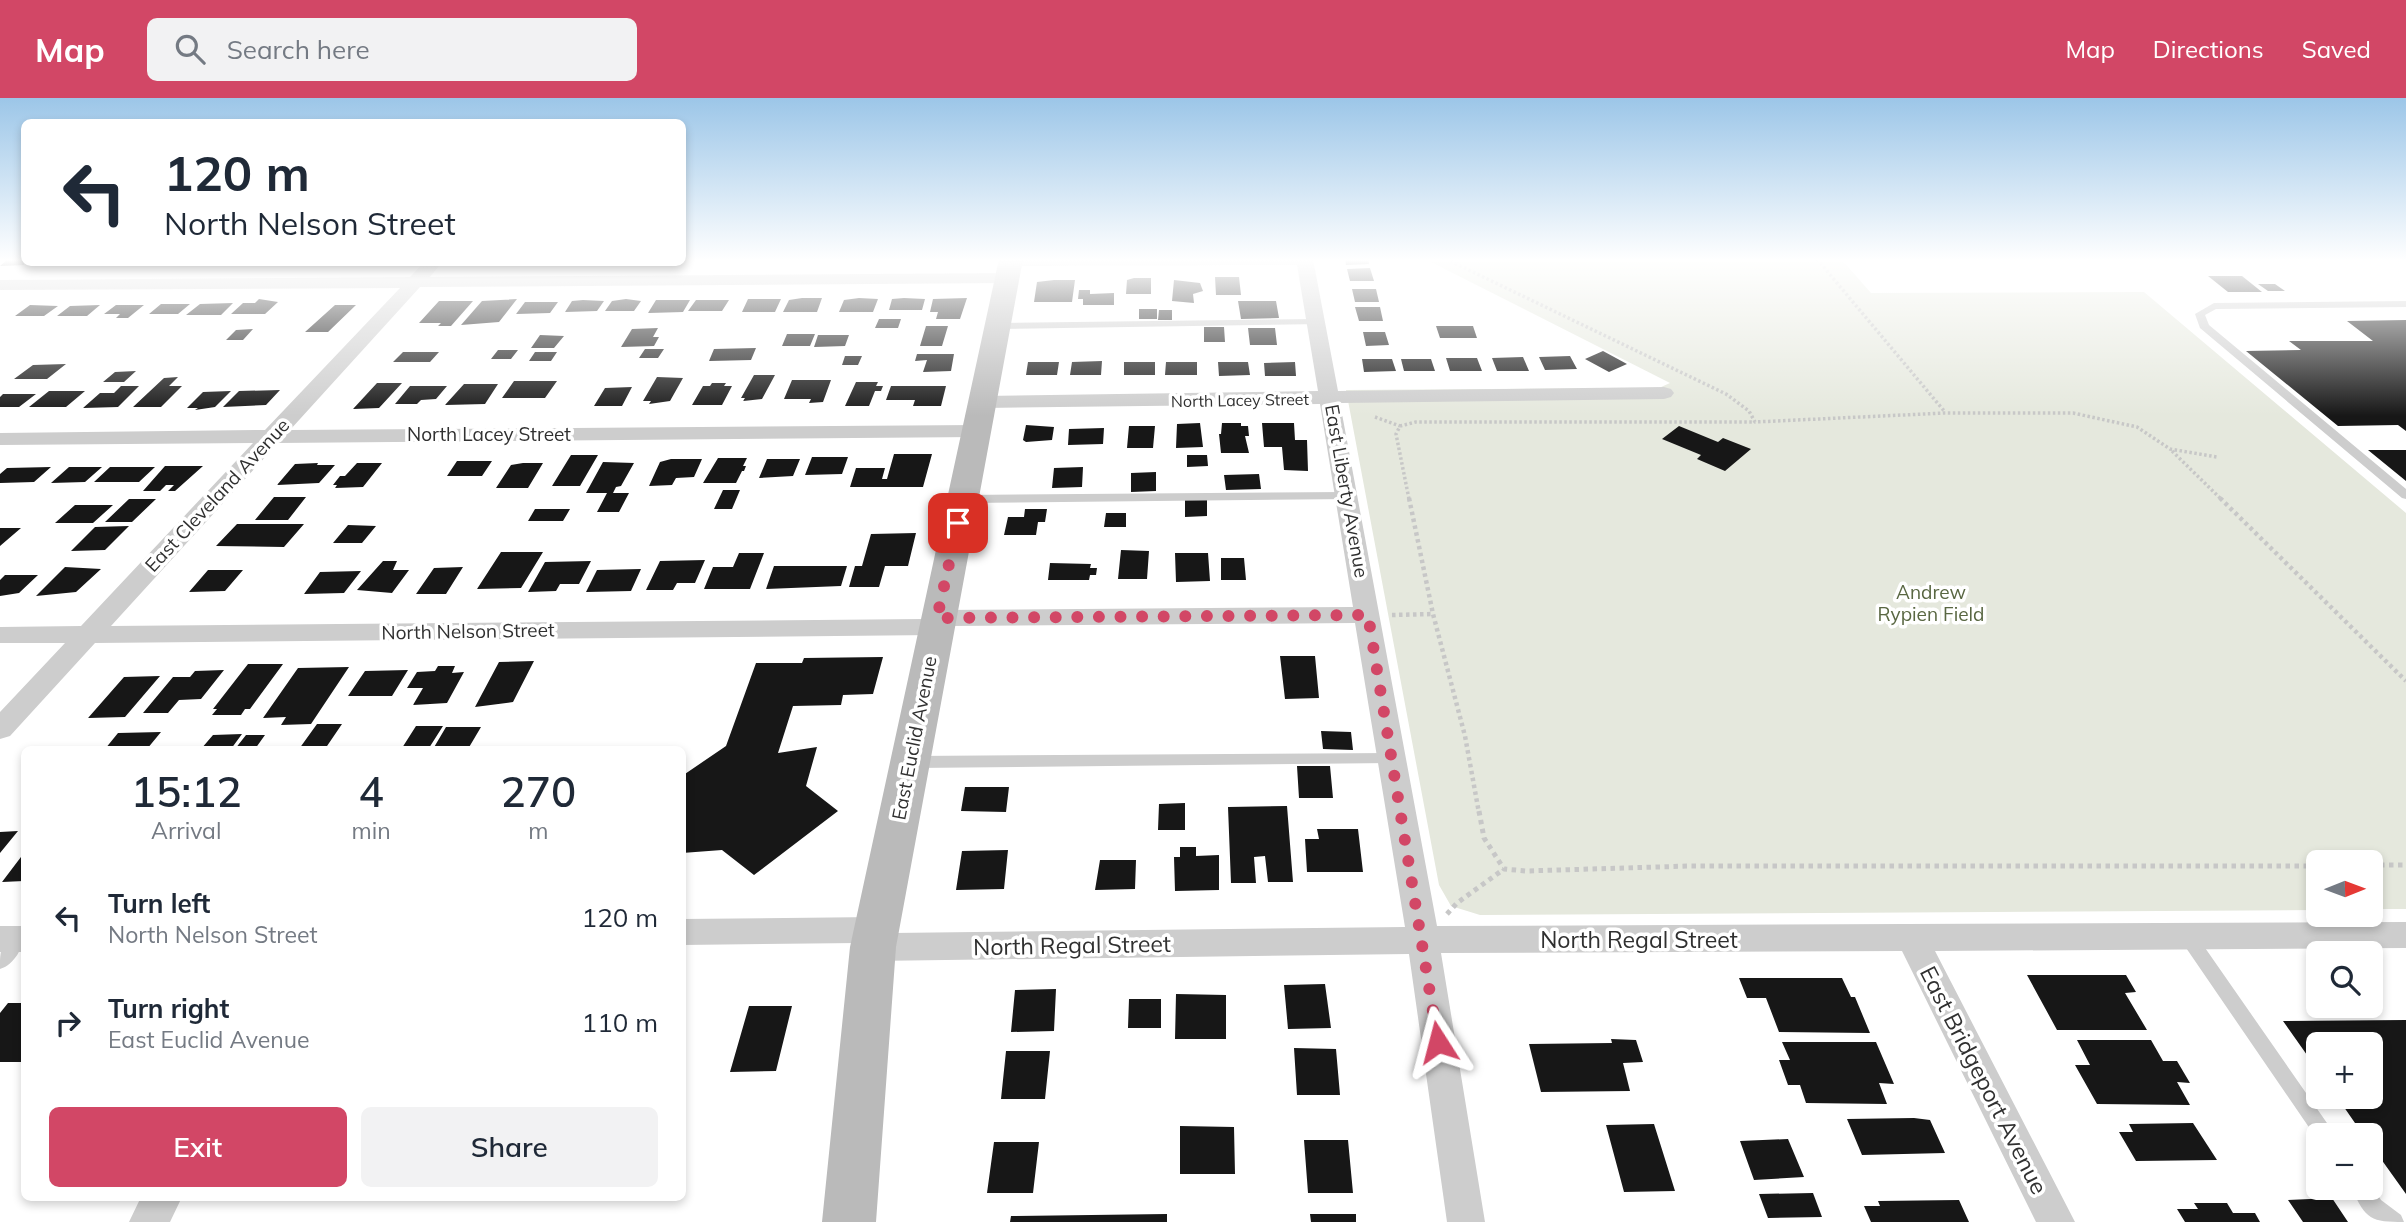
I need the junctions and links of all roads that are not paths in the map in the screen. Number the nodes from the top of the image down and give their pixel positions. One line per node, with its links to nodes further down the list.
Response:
1 (388, 311): 10 (street, East Cleveland Avenue)
2 (1000, 311): 6 (main road, East Euclid Avenue)
3 (1315, 311): 5 (street, East Liberty Avenue)
4 (2204, 311): 12 (lane)
5 (1317, 322): 6 (lane); 8 (street, East Liberty Avenue)
6 (997, 326): 9 (main road, East Euclid Avenue)
7 (1664, 393): 8 (street, North Lacey Street)
8 (1331, 398): 9 (street, North Lacey Street); 13 (street, East Liberty Avenue)
9 (980, 417): 10 (street, North Lacey Street); 14 (main road, East Euclid Avenue)
10 (272, 436): 11 (street, North Lacey Street); 18 (street, East Cleveland Avenue)
11 (0, 439)
12 (2406, 495)
13 (1347, 496): 14 (lane); 15 (street, East Liberty Avenue)
14 (963, 499): 16 (main road, East Euclid Avenue)
15 (1368, 615): 16 (street, North Nelson Street); 20 (street, East Liberty Avenue)
16 (936, 622): 18 (street, North Nelson Street); 21 (main road, East Euclid Avenue)
17 (0, 635): 18 (street, North Nelson Street)
18 (88, 635): 19 (street, East Cleveland Avenue)
19 (0, 729)
20 (1392, 758): 21 (lane); 27 (street, East Liberty Avenue)
21 (910, 762): 25 (main road, East Euclid Avenue)
22 (686, 932): 25 (street, North Regal Street)
23 (2406, 935): 24 (street, North Regal Street)
24 (2188, 937): 26 (street, North Regal Street); 28 (lane)
25 (875, 939): 27 (street, North Regal Street); 32 (main road, East Euclid Avenue)
26 (1912, 939): 27 (street, North Regal Street); 34 (street, East Bridgeport Avenue)
27 (1423, 940): 33 (street, East Liberty Avenue)
28 (2317, 1123)
29 (2369, 1200): 35 (lane)
30 (161, 1201): 31 (street)
31 (148, 1222)
32 (849, 1222)
33 (1466, 1222)
34 (2056, 1222)
35 (2394, 1222)

